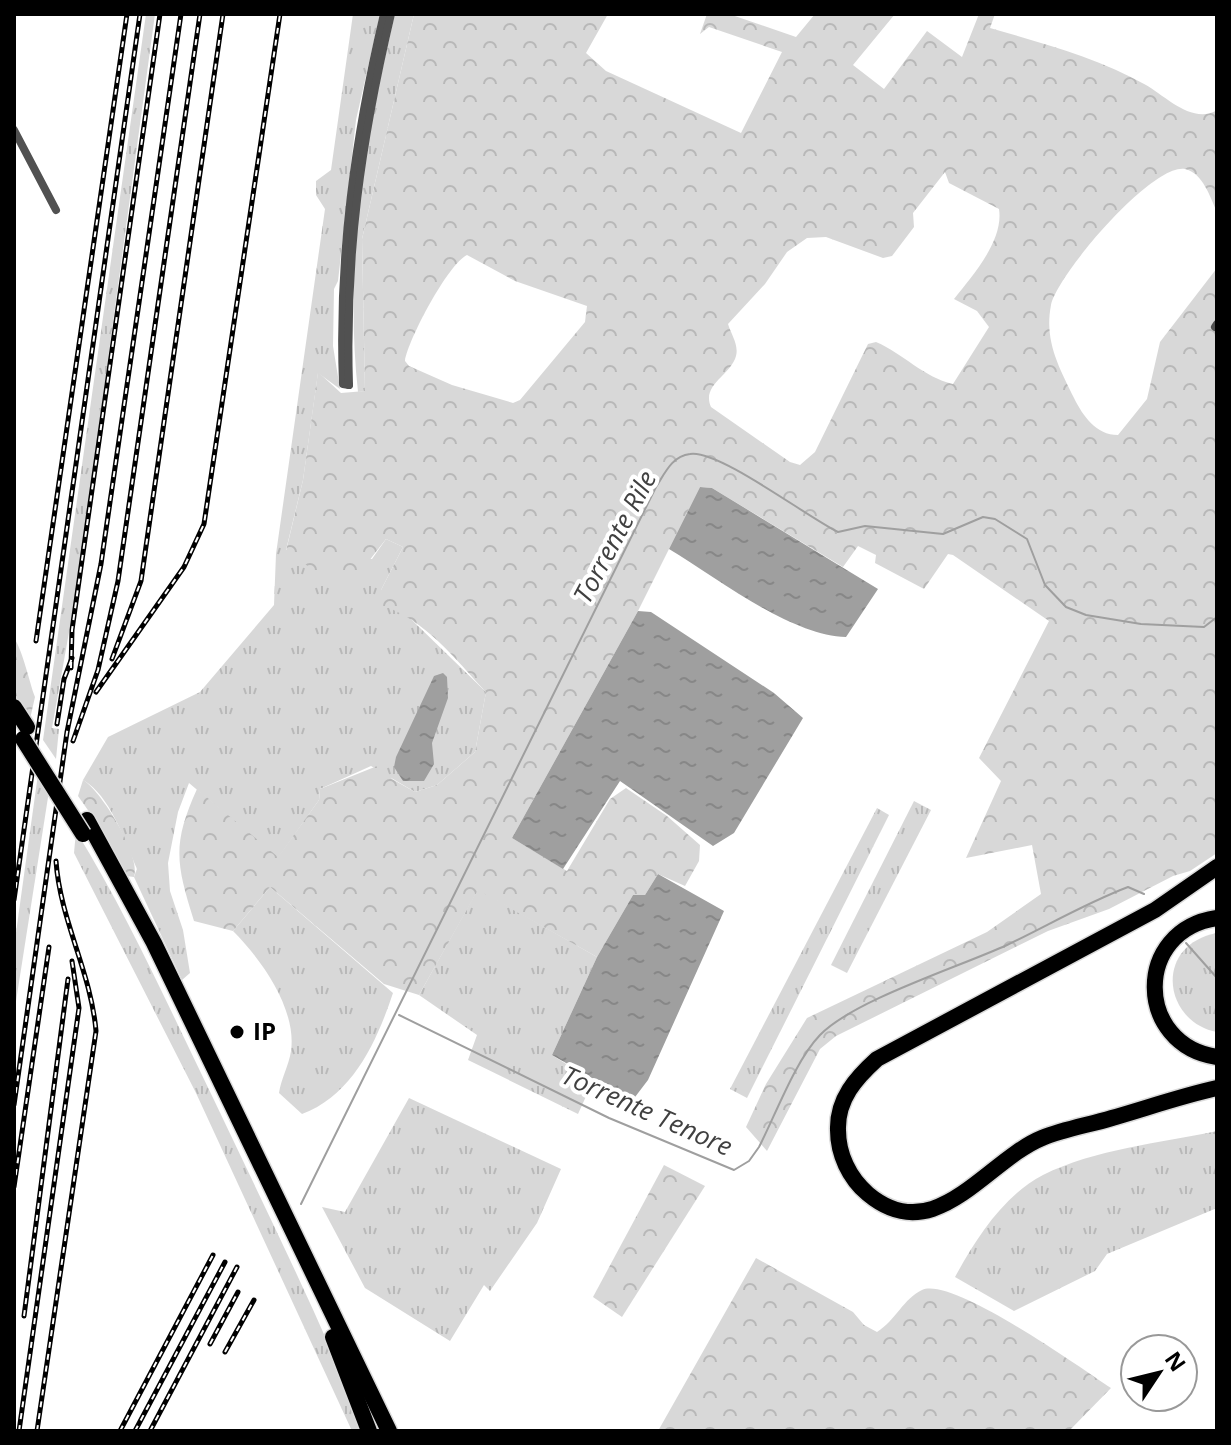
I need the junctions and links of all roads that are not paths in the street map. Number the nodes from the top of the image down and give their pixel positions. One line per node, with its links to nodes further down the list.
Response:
1 (384, 14): 2 (street)
2 (391, 14)
3 (14, 130): 4 (street)
4 (56, 210)
5 (14, 707): 6 (highway)
6 (21, 730): 11 (highway, bridge)
7 (1217, 867): 10 (highway)
8 (1217, 918): 9 (highway)
9 (1217, 1057)
10 (1217, 1088)
11 (338, 1335): 12 (highway); 13 (highway); 14 (highway); 15 (highway)
12 (369, 1431)
13 (379, 1431)
14 (389, 1431)
15 (399, 1431)

